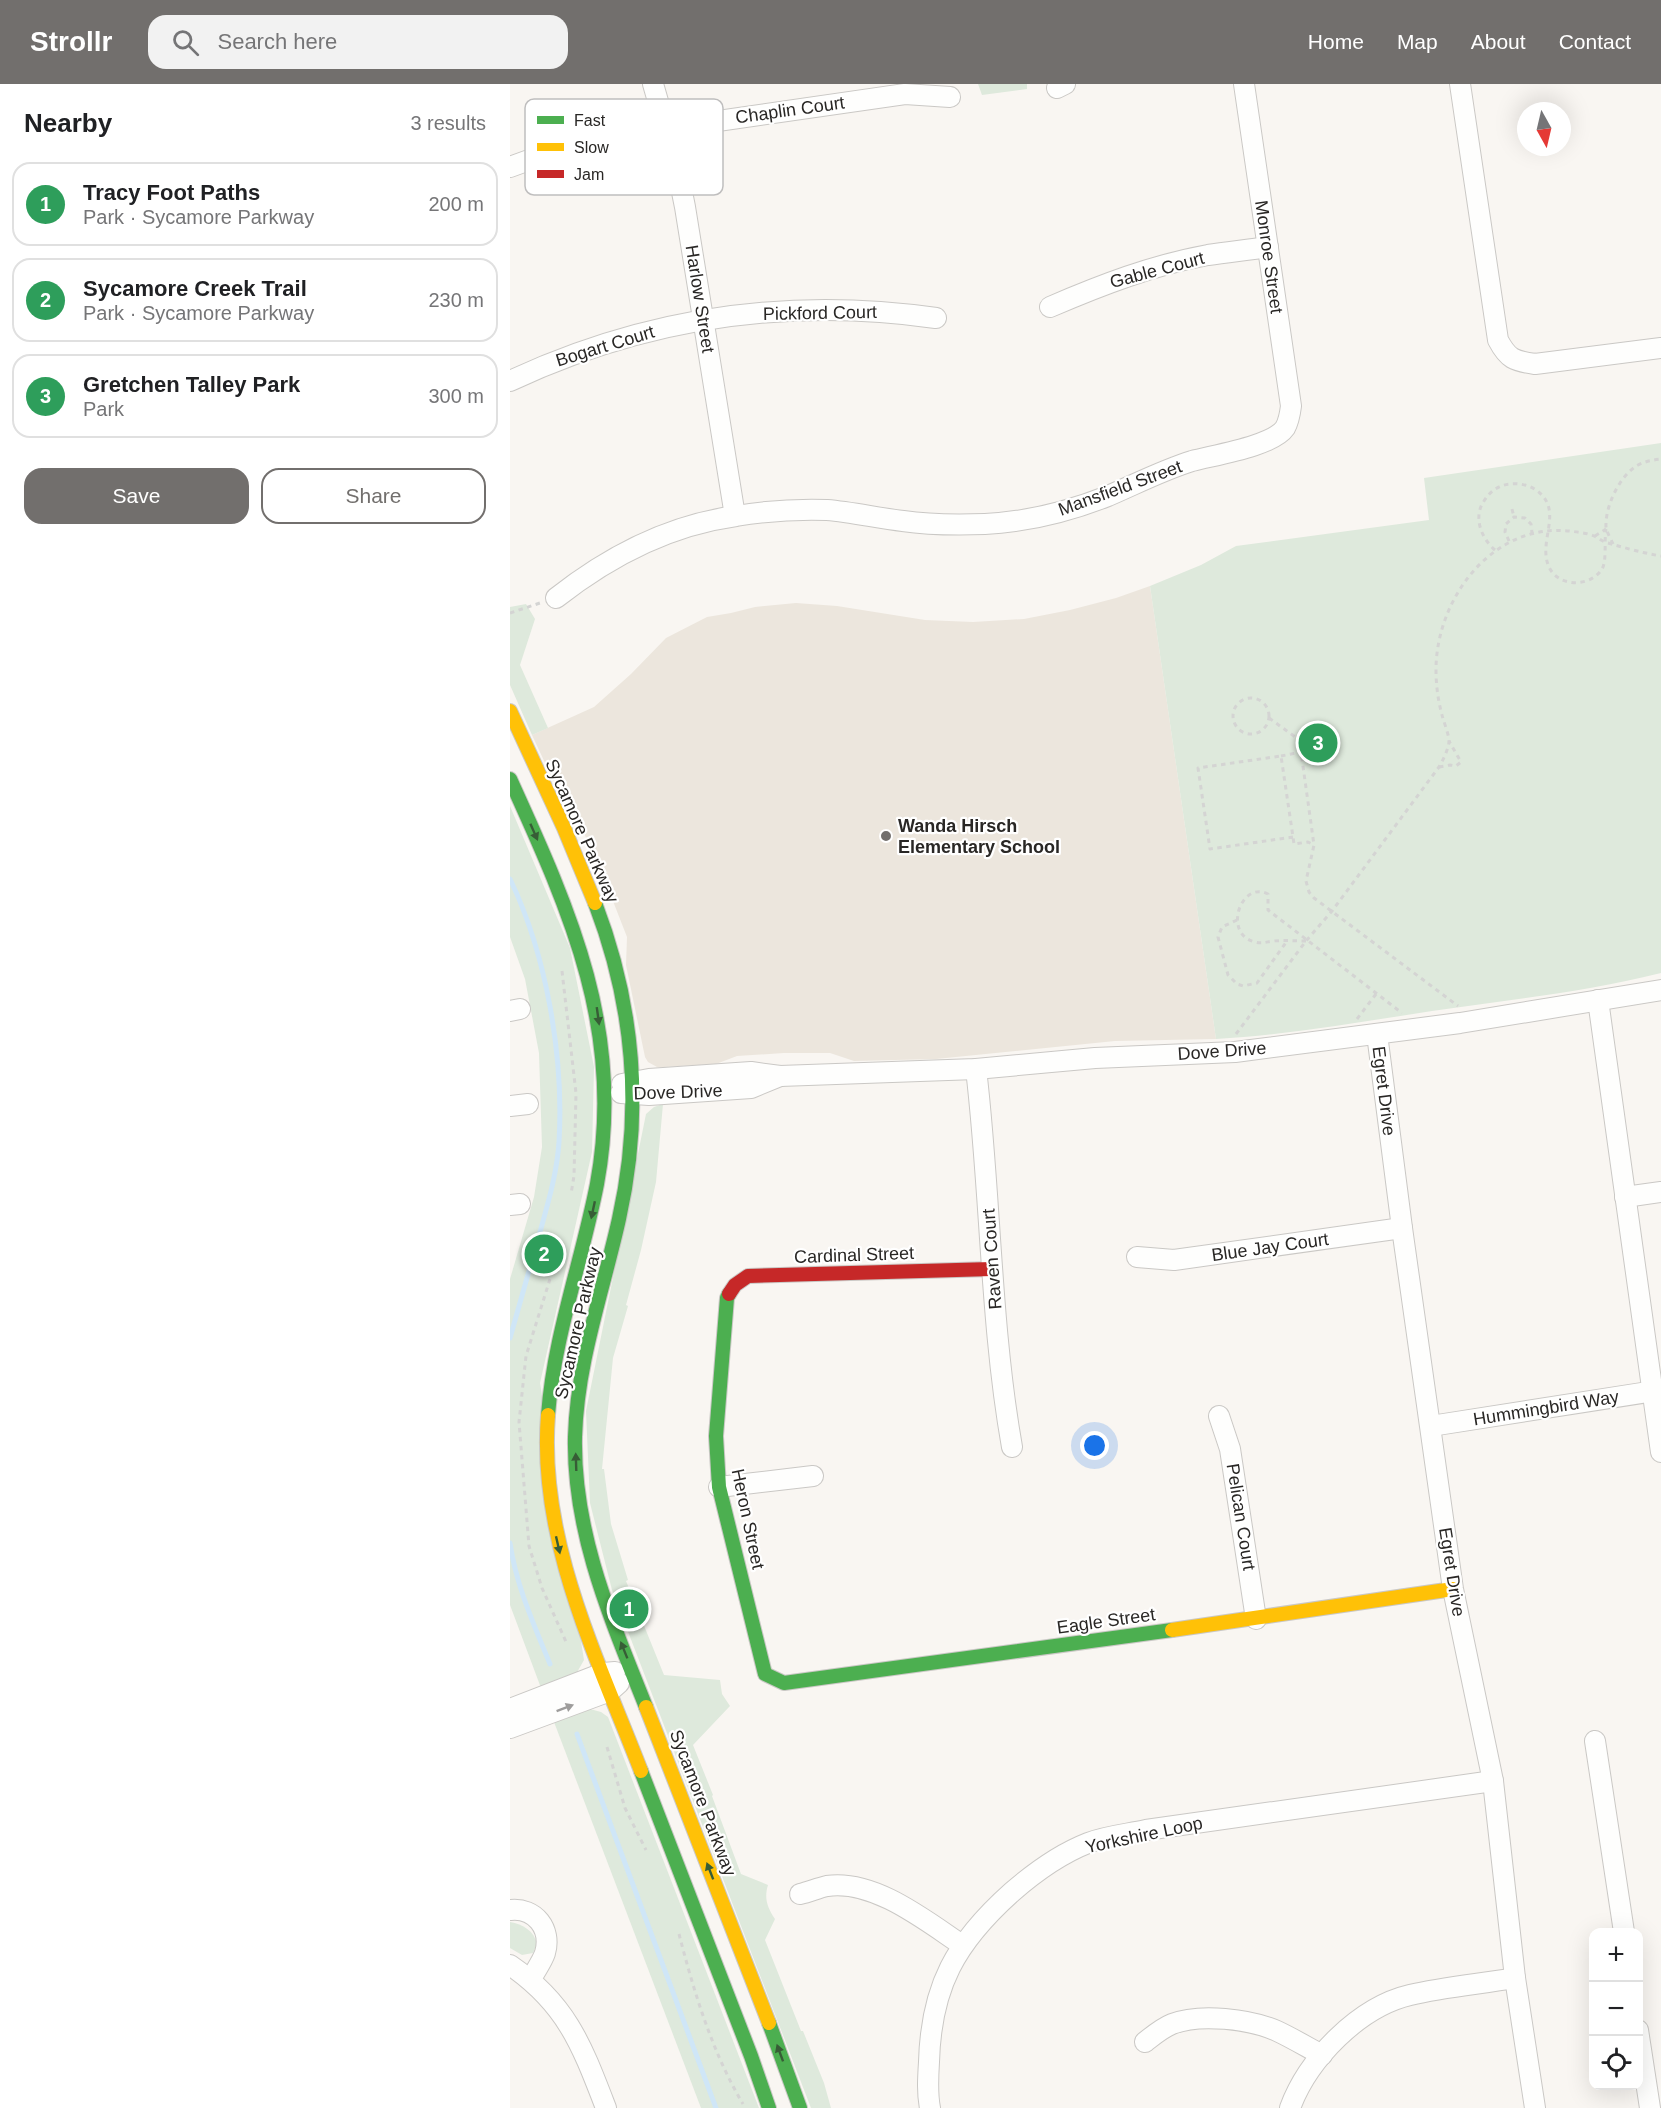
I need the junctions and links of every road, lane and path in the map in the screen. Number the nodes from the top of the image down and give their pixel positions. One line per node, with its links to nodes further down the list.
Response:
1 (653, 84): 5 (street, Harlow Street)
2 (1244, 84): 10 (street, Monroe Street)
3 (1460, 84): 14 (street)
4 (950, 97): 6 (street, Chaplin Court)
5 (657, 99)
6 (723, 120)
7 (525, 162): 8 (street, Chaplin Court)
8 (510, 167)
9 (682, 195): 13 (street, Harlow Street)
10 (1268, 247): 11 (street, Gable Court); 16 (street, Monroe Street)
11 (1050, 307)
12 (936, 318): 13 (street, Pickford Court)
13 (703, 319): 15 (street, Bogart Court); 19 (street, Harlow Street)
14 (1661, 348)
15 (510, 381)
16 (1284, 429): 19 (street, Mansfield Street)
17 (1661, 459): 21 (path)
18 (1512, 509): 20 (path)
19 (735, 516): 30 (street, Mansfield Street)
20 (1514, 517): 23 (path); 25 (path)
21 (1606, 529): 24 (path); 26 (path); 27 (path)
22 (1549, 530): 23 (path); 24 (path); 26 (path); 28 (path)
23 (1532, 533): 25 (path)
24 (1595, 536): 26 (path)
25 (1509, 541): 28 (path)
26 (1604, 542): 27 (path)
27 (1613, 545): 29 (path)
28 (1495, 550): 34 (path)
29 (1661, 556)
30 (556, 598): 31 (path)
31 (510, 613)
32 (510, 711): 35 (main road, Sycamore Parkway)
33 (1269, 718): 33 (path); 37 (path)
34 (1449, 741): 39 (path); 39 (path)
35 (525, 745): 36 (main road); 40 (main road, Sycamore Parkway)
36 (510, 752)
37 (1301, 752): 38 (path); 42 (path)
38 (1281, 756): 41 (path); 41 (path)
39 (1439, 767): 43 (path)
40 (520, 772): 55 (main road, Sycamore Parkway); 56 (main road, Sycamore Parkway, one-way to 56)
41 (1293, 837): 42 (path)
42 (1314, 844): 43 (path)
43 (1332, 911): 46 (path); 50 (path)
44 (1237, 920): 45 (path); 45 (path); 46 (path)
45 (1287, 941): 46 (path)
46 (1306, 941): 48 (path); 53 (path)
47 (1661, 990): 49 (street, Dove Drive)
48 (1376, 994): 51 (path); 52 (path)
49 (1598, 1000): 50 (street, Dove Drive); 58 (street)
50 (1460, 1023): 51 (street, Dove Drive)
51 (1406, 1030): 52 (street, Dove Drive)
52 (1369, 1035): 54 (street, Dove Drive); 59 (street, Egret Drive)
53 (1234, 1036)
54 (976, 1069): 55 (street, Dove Drive); 61 (street, Raven Court)
55 (633, 1088): 56 (street, Dove Drive); 72 (main road, Sycamore Parkway, one-way to 55)
56 (606, 1090): 74 (main road, Sycamore Parkway, one-way to 74)
57 (1661, 1192): 58 (street)
58 (1625, 1197): 63 (street)
59 (1402, 1228): 60 (street, Blue Jay Court); 65 (street, Egret Drive)
60 (1137, 1257)
61 (992, 1269): 62 (main road, Cardinal Street); 66 (street, Raven Court)
62 (727, 1298): 69 (main road, Heron Street)
63 (1656, 1391): 65 (street, Hummingbird Way); 67 (street)
64 (1219, 1416): 71 (street, Pelican Court)
65 (1431, 1426): 70 (street, Egret Drive)
66 (1012, 1448)
67 (1661, 1452)
68 (813, 1476): 69 (street)
69 (719, 1487): 73 (main road, Heron Street)
70 (1453, 1589): 71 (main road, Eagle Street); 78 (street, Egret Drive)
71 (1256, 1619): 73 (main road, Eagle Street)
72 (633, 1671): 74 (street); 91 (main road, Sycamore Parkway, one-way to 72)
73 (765, 1674)
74 (606, 1682): 75 (street); 76 (street, one-way to 74); 90 (main road, Sycamore Parkway)
75 (510, 1709)
76 (510, 1728)
77 (1595, 1740): 81 (street)
78 (1493, 1781): 82 (street, Yorkshire Loop); 84 (street, Egret Drive)
79 (800, 1894): 82 (street)
80 (510, 1910): 85 (street)
81 (1623, 1928)
82 (963, 1945): 92 (street, Yorkshire Loop)
83 (510, 1965): 85 (street)
84 (1515, 1978): 88 (street); 94 (street, Egret Drive)
85 (531, 1979): 89 (street)
86 (1639, 2036): 95 (street)
87 (1145, 2042): 88 (street)
88 (1322, 2055): 93 (street)
89 (606, 2108)
90 (769, 2108)
91 (800, 2108)
92 (930, 2108)
93 (1290, 2108)
94 (1535, 2108)
95 (1650, 2108)

